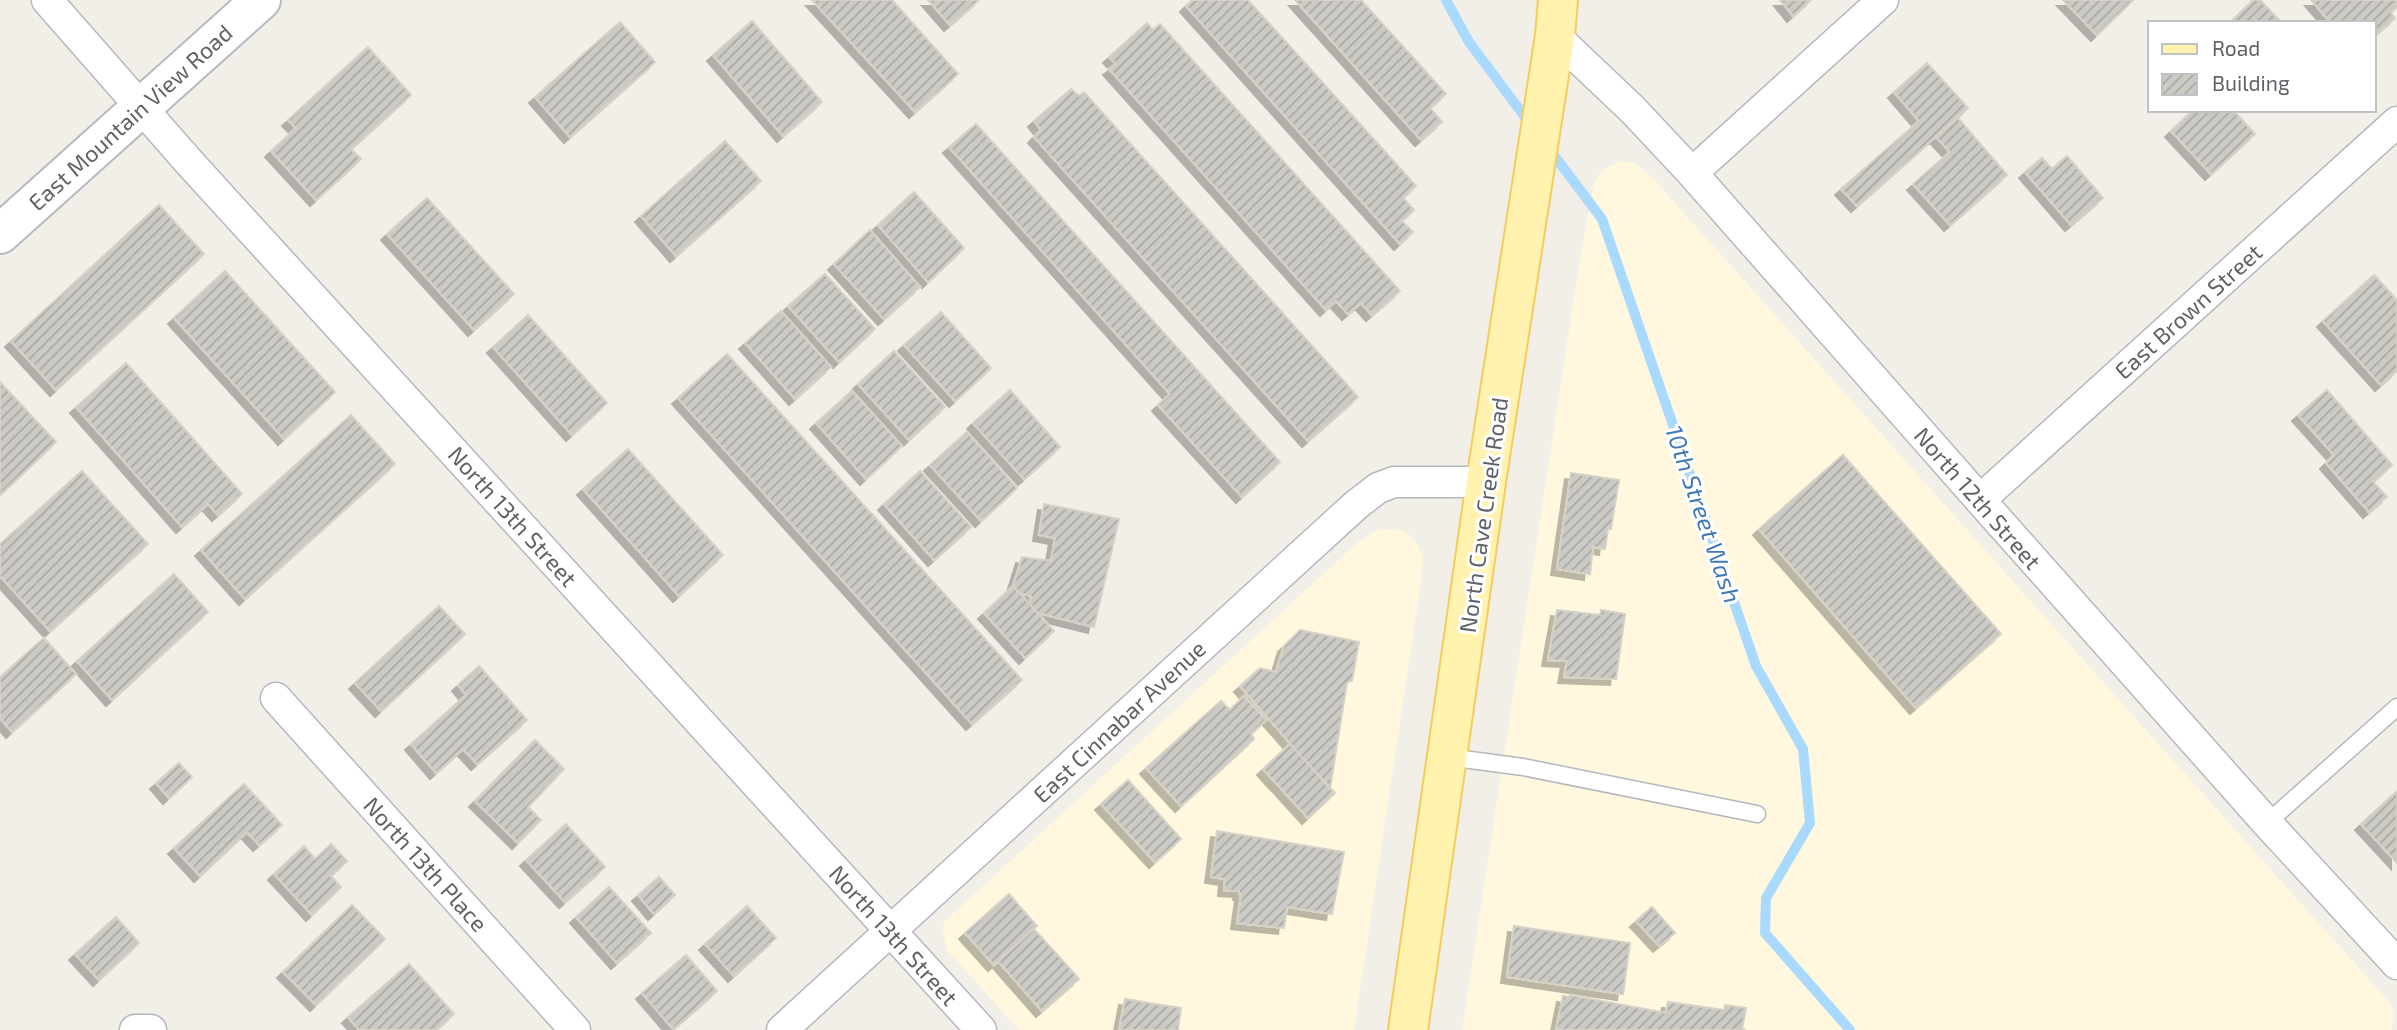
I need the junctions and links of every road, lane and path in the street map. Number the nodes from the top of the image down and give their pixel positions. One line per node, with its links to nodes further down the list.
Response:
1 (47, 0): 5 (street, North 13th Street)
2 (261, 0): 5 (street, East Mountain View Road)
3 (1883, 0): 7 (street)
4 (1557, 18): 7 (street, North 12th Street); 9 (main road, North Cave Creek Road)
5 (141, 108): 8 (street, East Mountain View Road); 16 (street, North 13th Street)
6 (2397, 122): 10 (street, East Brown Street)
7 (1692, 173): 10 (street, North 12th Street)
8 (0, 234)
9 (1486, 482): 13 (main road, North Cave Creek Road); 16 (street, East Cinnabar Avenue)
10 (1979, 500): 15 (street, North 12th Street)
11 (276, 698): 20 (street, North 13th Place)
12 (2397, 707): 15 (lane)
13 (1448, 757): 14 (lane); 23 (main road, North Cave Creek Road)
14 (1758, 814)
15 (2267, 823): 17 (street, North 12th Street)
16 (890, 931): 21 (street, East Cinnabar Avenue); 22 (street, North 13th Street)
17 (2397, 964)
18 (135, 1030): 19 (street)
19 (151, 1030)
20 (575, 1030)
21 (782, 1030)
22 (981, 1030)
23 (1408, 1030)

